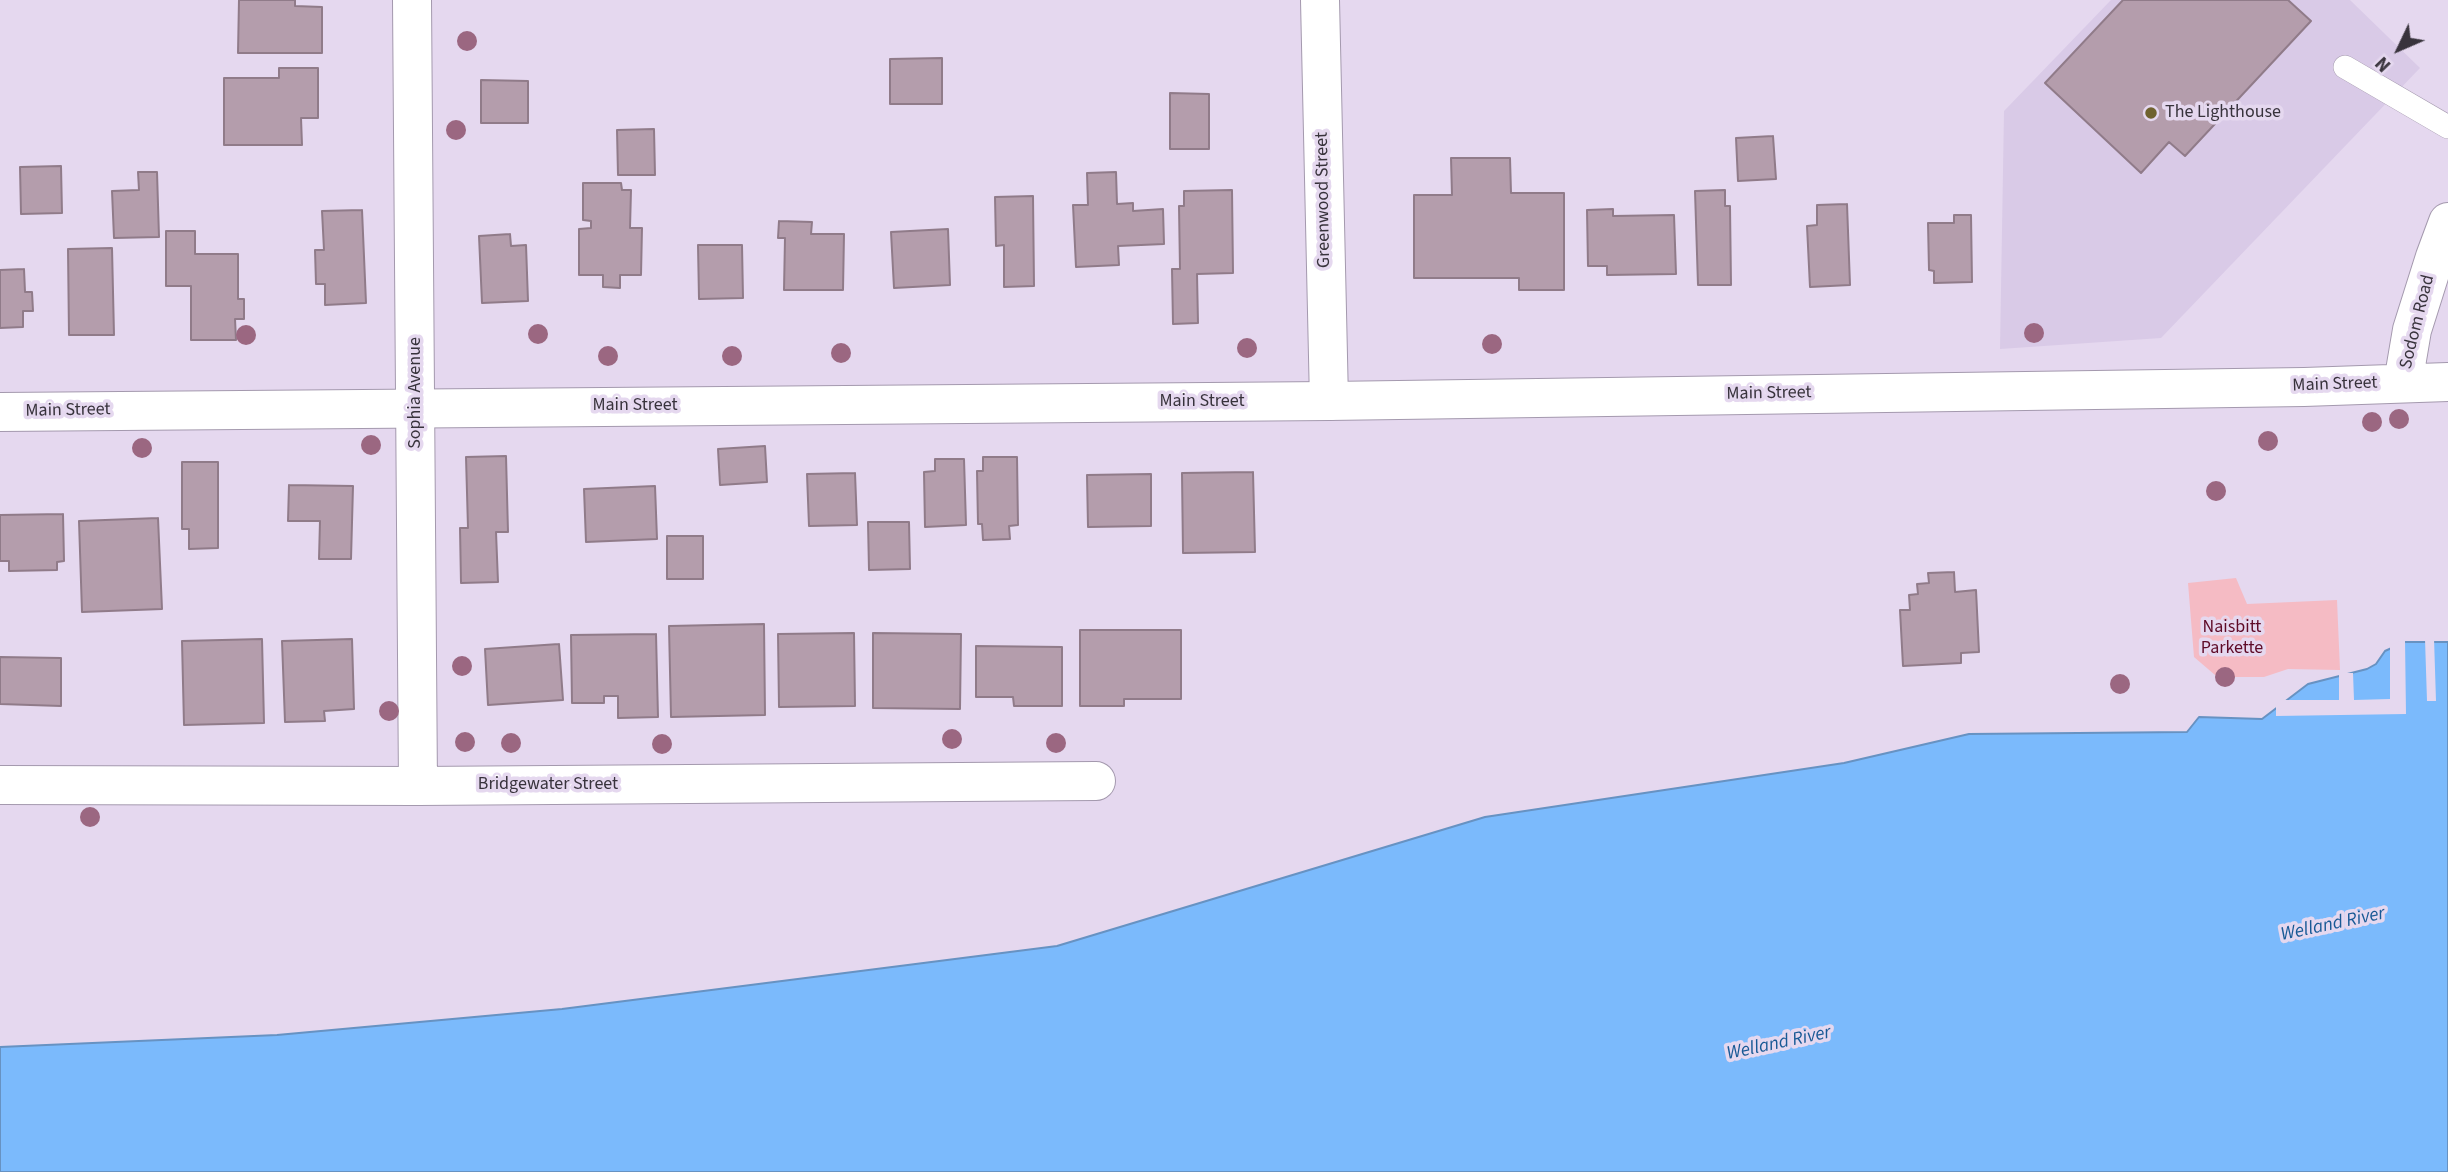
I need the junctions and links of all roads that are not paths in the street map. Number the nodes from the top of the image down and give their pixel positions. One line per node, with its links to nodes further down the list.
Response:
1 (412, 0): 9 (main road, Sophia Avenue)
2 (1320, 0): 8 (main road, Greenwood Street)
3 (2345, 67): 4 (lane)
4 (2448, 127)
5 (2448, 222): 7 (main road, Sodom Road)
6 (2448, 382): 7 (main road, Main Street)
7 (2403, 383): 8 (main road, Main Street)
8 (1329, 401): 9 (main road, Main Street)
9 (416, 408): 10 (main road, Main Street); 13 (main road, Sophia Avenue)
10 (0, 412)
11 (1096, 781): 13 (main road, Bridgewater Street)
12 (0, 785): 13 (main road, Bridgewater Street)
13 (418, 786)

